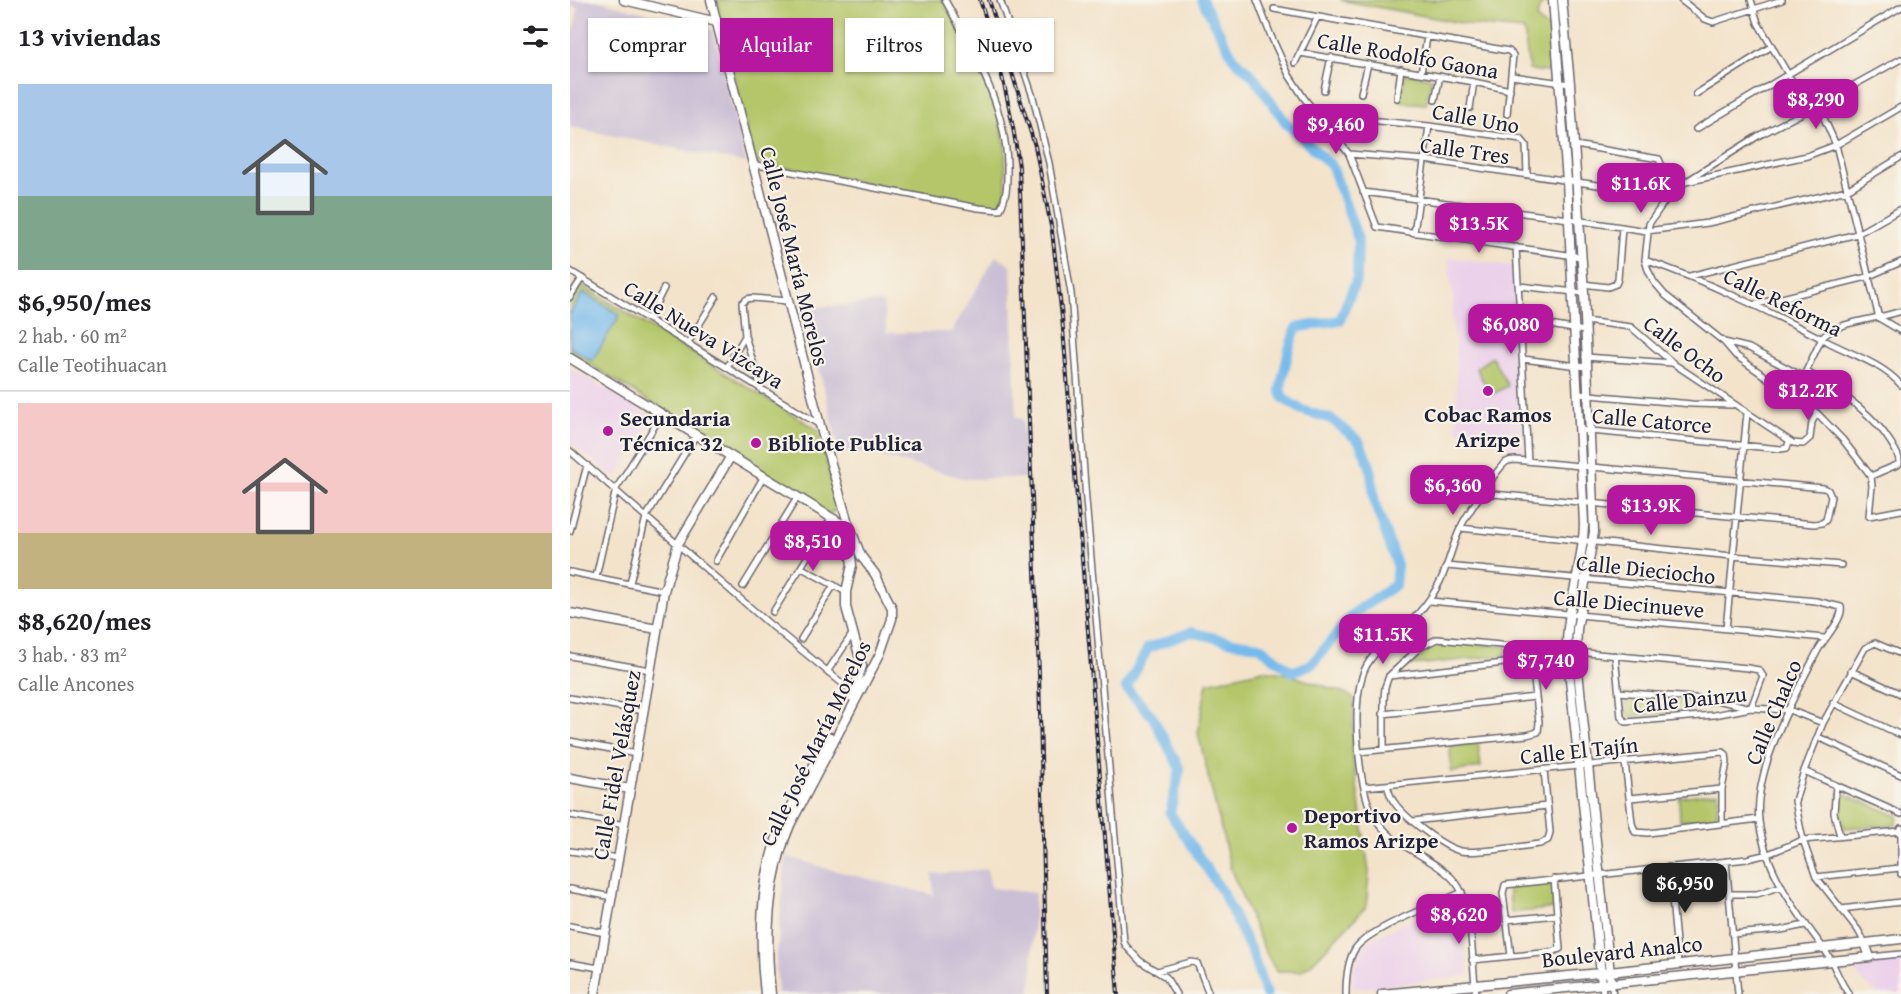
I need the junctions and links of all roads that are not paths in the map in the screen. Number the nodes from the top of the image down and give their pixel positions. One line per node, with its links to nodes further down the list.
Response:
1 (624, 0): 11 (street)
2 (711, 0): 16 (street, Calle José María Morelos)
3 (945, 0): 51 (street)
4 (1000, 0): 253 (street)
5 (1257, 0): 43 (street)
6 (1553, 0): 30 (street)
7 (1562, 0): 31 (street)
8 (1682, 0): 13 (street)
9 (1751, 0): 13 (street)
10 (1782, 0): 13 (street)
11 (636, 2): 16 (street)
12 (1901, 7): 26 (street)
13 (1753, 8): 18 (street)
14 (1274, 9): 15 (street)
15 (1317, 18): 17 (street); 19 (street)
16 (717, 22): 51 (street, Calle José María Morelos)
17 (1427, 37): 25 (street); 28 (street)
18 (1772, 46): 26 (street); 35 (street)
19 (1300, 53): 20 (street, Calle Rodolfo Gaona); 22 (street)
20 (1331, 57): 23 (street, Calle Rodolfo Gaona); 32 (street)
21 (1901, 59): 38 (street)
22 (1295, 63)
23 (1368, 64): 24 (street, Calle Rodolfo Gaona); 34 (street)
24 (1401, 69): 25 (street, Calle Rodolfo Gaona); 36 (street)
25 (1421, 73): 27 (street, Calle Rodolfo Gaona)
26 (1789, 75): 41 (street); 45 (street)
27 (1440, 76): 29 (street, Calle Rodolfo Gaona); 37 (street)
28 (1512, 76): 30 (street); 33 (street)
29 (1474, 82): 33 (street, Calle Rodolfo Gaona); 40 (street)
30 (1560, 83): 31 (street); 53 (street)
31 (1570, 84): 46 (street)
32 (1323, 90)
33 (1510, 90): 42 (street)
34 (1361, 93)
35 (1696, 94)
36 (1397, 98)
37 (1435, 100)
38 (1818, 105): 41 (street); 47 (street)
39 (1901, 106): 47 (street)
40 (1470, 108)
41 (1809, 110): 55 (street)
42 (1507, 114)
43 (1318, 115): 44 (street, Calle Uno); 48 (street)
44 (1430, 126): 50 (street); 52 (street, Calle Uno)
45 (1696, 129)
46 (1575, 145): 54 (street); 54 (street, Calle Tres)
47 (1836, 145): 55 (street); 56 (street)
48 (1349, 154): 50 (street, Calle Tres); 57 (street)
49 (1901, 158): 56 (street)
50 (1425, 160): 52 (street, Calle Tres); 58 (street)
51 (752, 164): 81 (street, Calle José María Morelos)
52 (1527, 175): 53 (street, Calle Tres)
53 (1567, 181): 54 (street, Calle Tres); 60 (street)
54 (1577, 182): 61 (street)
55 (1686, 182): 63 (street)
56 (1847, 190): 63 (street); 65 (street)
57 (1363, 192): 58 (street); 64 (street)
58 (1420, 198): 60 (street); 64 (street)
59 (1901, 209): 65 (street)
60 (1569, 219): 61 (street); 67 (street)
61 (1579, 220): 62 (street); 68 (street)
62 (1622, 227): 63 (street); 77 (street)
63 (1647, 231): 69 (street)
64 (1414, 233): 66 (street)
65 (1857, 234): 72 (street); 73 (street)
66 (1516, 247): 67 (street); 75 (street)
67 (1570, 255): 68 (street); 78 (street)
68 (1581, 257): 77 (street)
69 (1645, 260): 72 (street, Calle Reforma); 93 (street)
70 (1901, 262): 73 (street)
71 (570, 271): 74 (street, Calle Nueva Vizcaya)
72 (1690, 276): 82 (street, Calle Reforma)
73 (1867, 277): 82 (street); 85 (street)
74 (582, 279): 79 (street); 84 (street, Calle Nueva Vizcaya)
75 (1519, 286): 78 (street); 86 (street)
76 (664, 288): 84 (street)
77 (1584, 288): 78 (street); 87 (street)
78 (1572, 291): 88 (street)
79 (570, 297)
80 (716, 297): 94 (street)
81 (788, 301): 91 (street); 114 (street, Calle José María Morelos)
82 (1753, 305): 92 (street, Calle Reforma)
83 (1901, 311): 85 (street)
84 (649, 318): 94 (street, Calle Nueva Vizcaya)
85 (1879, 318): 89 (street); 92 (street)
86 (1520, 320): 88 (street); 97 (street)
87 (1585, 321): 90 (street); 98 (street, Calle Ocho)
88 (1573, 328): 90 (street); 99 (street)
89 (1901, 330)
90 (1585, 331): 95 (street)
91 (745, 336): 100 (street); 106 (street)
92 (1822, 338): 102 (street); 104 (street, Calle Reforma)
93 (1724, 342): 102 (street); 109 (street)
94 (688, 343): 100 (street, Calle Nueva Vizcaya)
95 (1585, 357): 98 (street); 101 (street)
96 (570, 358): 113 (street)
97 (1523, 359): 99 (street); 121 (street)
98 (1674, 364): 110 (street, Calle Ocho)
99 (1576, 366): 101 (street); 107 (street)
100 (727, 367): 106 (street, Calle Nueva Vizcaya)
101 (1586, 368): 108 (street)
102 (1805, 374): 109 (street); 126 (street)
103 (1901, 375): 104 (street)
104 (1894, 377): 105 (street, Calle Reforma)
105 (1901, 385)
106 (762, 391): 114 (street, Calle Nueva Vizcaya)
107 (1578, 394): 108 (street); 115 (street)
108 (1588, 394): 110 (street); 115 (street)
109 (1794, 396): 112 (street)
110 (1733, 405): 111 (street, Calle Ocho)
111 (1747, 413): 117 (street, Calle Ocho); 118 (street)
112 (1816, 413): 117 (street); 126 (street)
113 (662, 414): 116 (street); 128 (street)
114 (820, 425): 137 (street, Calle José María Morelos)
115 (1584, 430): 118 (street, Calle Catorce); 123 (street); 124 (street)
116 (696, 435): 120 (street); 134 (street)
117 (1789, 442): 118 (street, Calle Catorce)
118 (1743, 446): 127 (street)
119 (570, 451): 122 (street)
120 (731, 456): 125 (street); 142 (street, Calle Fidel Velásquez)
121 (1528, 461): 123 (street); 129 (street)
122 (587, 465): 128 (street); 139 (street)
123 (1581, 467): 124 (street); 131 (street)
124 (1590, 468): 127 (street); 132 (street)
125 (764, 476): 130 (street); 144 (street)
126 (1871, 476): 133 (street)
127 (1739, 481): 135 (street); 135 (street)
128 (616, 489): 134 (street); 149 (street)
129 (1482, 493): 131 (street); 138 (street)
130 (797, 498): 136 (street); 153 (street)
131 (1583, 503): 132 (street); 140 (street)
132 (1593, 504): 135 (street); 141 (street)
133 (1901, 510)
134 (646, 517): 142 (street); 151 (street)
135 (1736, 517): 143 (street)
136 (831, 519): 137 (street); 147 (street)
137 (848, 526): 155 (street, Calle José María Morelos); 179 (street, Calle José María Morelos)
138 (1460, 528): 140 (street); 146 (street)
139 (570, 531)
140 (1583, 541): 141 (street); 150 (street)
141 (1593, 543): 143 (street); 150 (street)
142 (678, 544): 154 (street, Calle Fidel Velásquez); 175 (street)
143 (1732, 556): 145 (street); 156 (street)
144 (716, 561)
145 (1841, 565)
146 (1447, 566): 150 (street, Calle Dieciocho); 157 (street)
147 (802, 568): 152 (street); 159 (street)
148 (570, 572): 149 (street)
149 (596, 577): 151 (street)
150 (1582, 579): 156 (street, Calle Dieciocho); 161 (street)
151 (630, 583): 154 (street)
152 (834, 585): 155 (street); 166 (street)
153 (743, 586)
154 (664, 591): 163 (street, Calle Fidel Velásquez)
155 (846, 592): 164 (street, Calle José María Morelos)
156 (1729, 593): 158 (street, Calle Dieciocho); 162 (street)
157 (1430, 601): 161 (street, Calle Diecinueve); 192 (street)
158 (1841, 607): 165 (street, Calle Chalco)
159 (773, 612)
160 (570, 613): 163 (street)
161 (1574, 615): 162 (street, Calle Diecinueve); 168 (street)
162 (1726, 628): 165 (street, Calle Diecinueve)
163 (657, 629): 173 (street, Calle Fidel Velásquez)
164 (853, 632): 175 (street); 179 (street, Calle José María Morelos)
165 (1824, 638): 184 (street, Calle Chalco)
166 (801, 639)
167 (1530, 647): 168 (street); 172 (street); 176 (street)
168 (1572, 651): 170 (street); 195 (street)
169 (1901, 654): 174 (street)
170 (1616, 655): 177 (street, Calle Dainzu); 183 (street)
171 (570, 656): 173 (street)
172 (1531, 660): 176 (street); 180 (street)
173 (650, 670): 185 (street, Calle Fidel Velásquez)
174 (1851, 671): 178 (street); 182 (street)
175 (827, 672): 179 (street)
176 (1389, 676): 186 (street)
177 (1619, 692): 183 (street); 183 (street, Calle Dainzu)
178 (1901, 694)
179 (856, 695): 231 (street, Calle José María Morelos)
180 (1535, 697): 186 (street); 191 (street)
181 (570, 698): 185 (street)
182 (1833, 703): 187 (street); 188 (street)
183 (1751, 708): 184 (street, Calle Dainzu)
184 (1789, 710): 187 (street, Calle Dainzu); 209 (street, Calle Chalco)
185 (644, 711): 193 (street, Calle Fidel Velásquez)
186 (1383, 714): 191 (street)
187 (1823, 723): 189 (street)
188 (1901, 735)
189 (1818, 737): 197 (street); 198 (street)
190 (570, 741): 193 (street)
191 (1384, 749): 192 (street)
192 (1359, 752): 202 (street)
193 (636, 754): 203 (street, Calle Fidel Velásquez)
194 (1625, 762): 195 (street, Calle El Tajín); 204 (street, Calle El Tajín); 205 (street)
195 (1585, 766): 196 (street, Calle El Tajín); 222 (street); 223 (street)
196 (1544, 770): 200 (street, Calle El Tajín); 206 (street)
197 (1804, 771): 201 (street); 215 (street)
198 (1901, 775)
199 (570, 778): 203 (street)
200 (1387, 785): 202 (street, Calle El Tajín); 210 (street)
201 (1836, 786): 207 (street); 214 (street)
202 (1364, 788): 228 (street)
203 (630, 789): 212 (street, Calle Fidel Velásquez)
204 (1722, 789): 205 (street); 211 (street, Calle El Tajín)
205 (1630, 798): 211 (street)
206 (1547, 806): 210 (street); 210 (street)
207 (1901, 814)
208 (570, 815): 212 (street)
209 (1759, 819): 211 (street); 217 (street, Calle Chalco)
210 (1413, 821)
211 (1722, 823)
212 (625, 825): 218 (street, Calle Fidel Velásquez)
213 (1901, 829): 214 (street); 221 (street)
214 (1840, 836): 215 (street)
215 (1803, 840): 217 (street); 224 (street)
216 (570, 851): 218 (street)
217 (1768, 854): 219 (street); 226 (street, Calle Chalco)
218 (618, 858): 230 (street, Calle Fidel Velásquez)
219 (1726, 861): 220 (street); 229 (street)
220 (1669, 867): 222 (street); 250 (street)
221 (1901, 871): 224 (street)
222 (1600, 874): 223 (street); 254 (street)
223 (1591, 875): 225 (street); 254 (street)
224 (1816, 877): 233 (street)
225 (1554, 879): 234 (street); 235 (street)
226 (1782, 886): 229 (street); 236 (street, Calle Chalco)
227 (570, 890): 230 (street)
228 (1462, 892): 247 (street); 262 (street)
229 (1729, 894): 239 (street)
230 (612, 897): 238 (street, Calle Fidel Velásquez)
231 (768, 900): 258 (street, Calle José María Morelos); 259 (street, Calle José María Morelos)
232 (1901, 902): 233 (street)
233 (1841, 909): 241 (street)
234 (1557, 915): 235 (street); 244 (street)
235 (1506, 920): 244 (street)
236 (1805, 925): 239 (street); 242 (street, Calle Chalco)
237 (570, 926): 238 (street)
238 (605, 933): 251 (street, Calle Fidel Velásquez)
239 (1732, 934): 245 (street)
240 (1901, 939): 241 (street, Boulevard Analco)
241 (1865, 943): 242 (street, Boulevard Analco); 246 (street)
242 (1824, 948): 245 (street, Boulevard Analco); 248 (street, Calle Chalco)
243 (1901, 954): 246 (street)
244 (1511, 956): 247 (street)
245 (1735, 957): 250 (street, Boulevard Analco); 252 (street)
246 (1870, 957): 248 (street, Boulevard Analco)
247 (1472, 960): 256 (street)
248 (1831, 960): 252 (street, Boulevard Analco); 268 (street, Calle Chalco)
249 (570, 963): 251 (street)
250 (1678, 964): 254 (street, Boulevard Analco)
251 (599, 968): 257 (street, Calle Fidel Velásquez)
252 (1736, 970): 255 (street, Boulevard Analco); 267 (street)
253 (1156, 971): 260 (street); 261 (street)
254 (1606, 972): 255 (street); 256 (street, Boulevard Analco)
255 (1607, 984): 264 (street, Boulevard Analco); 265 (street); 266 (street)
256 (1475, 990): 263 (street, Boulevard Analco)
257 (595, 994)
258 (765, 994)
259 (771, 994)
260 (1176, 994)
261 (1209, 994)
262 (1346, 994)
263 (1382, 994)
264 (1508, 994)
265 (1604, 994)
266 (1613, 994)
267 (1738, 994)
268 (1849, 994)

